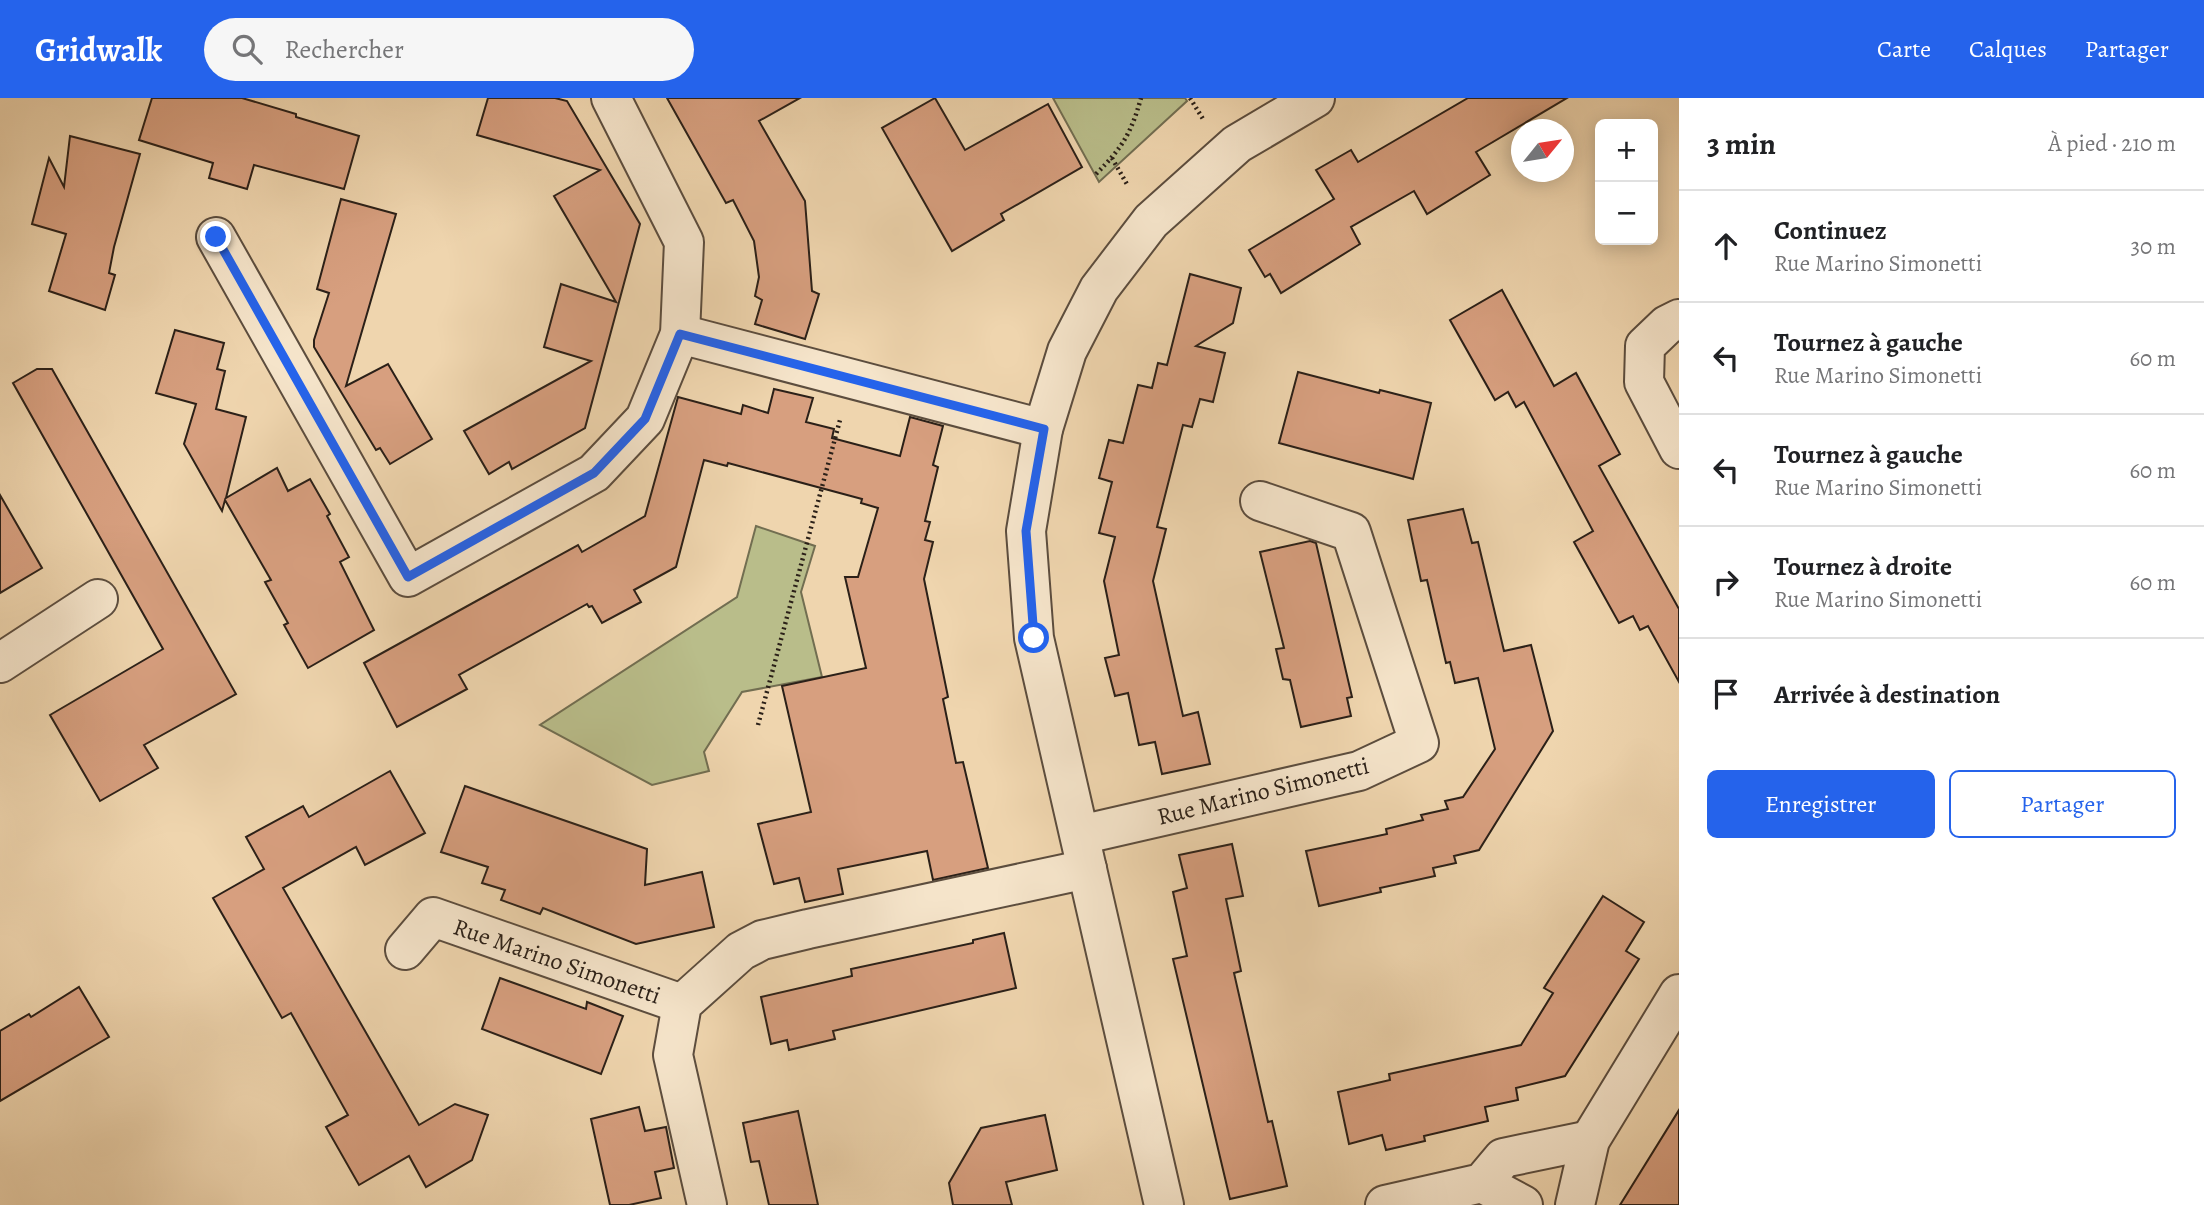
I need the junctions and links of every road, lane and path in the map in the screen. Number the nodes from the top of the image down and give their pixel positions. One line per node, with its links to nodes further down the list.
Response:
1 (611, 98): 11 (street)
2 (1141, 98): 6 (path)
3 (1190, 98): 5 (path)
4 (1315, 98): 13 (street)
5 (1203, 120)
6 (1112, 158): 7 (path); 8 (path)
7 (1096, 174)
8 (1128, 187)
9 (216, 237): 11 (street)
10 (1679, 319): 14 (street)
11 (680, 334): 12 (street)
12 (852, 379): 13 (street); 18 (path)
13 (1044, 429): 19 (street)
14 (1679, 449)
15 (1260, 501): 19 (street, Rue Marino Simonetti)
16 (99, 599): 17 (street)
17 (0, 663)
18 (758, 724)
19 (1084, 852): 22 (street, Rue Marino Simonetti); 26 (street)
20 (405, 950): 22 (street, Rue Marino Simonetti)
21 (1679, 994): 23 (street)
22 (682, 1004): 25 (street, Rue Marino Simonetti)
23 (1590, 1140): 24 (street); 29 (street)
24 (1482, 1183): 27 (street); 28 (street)
25 (707, 1205)
26 (1164, 1205)
27 (1385, 1205)
28 (1523, 1205)
29 (1575, 1205)

